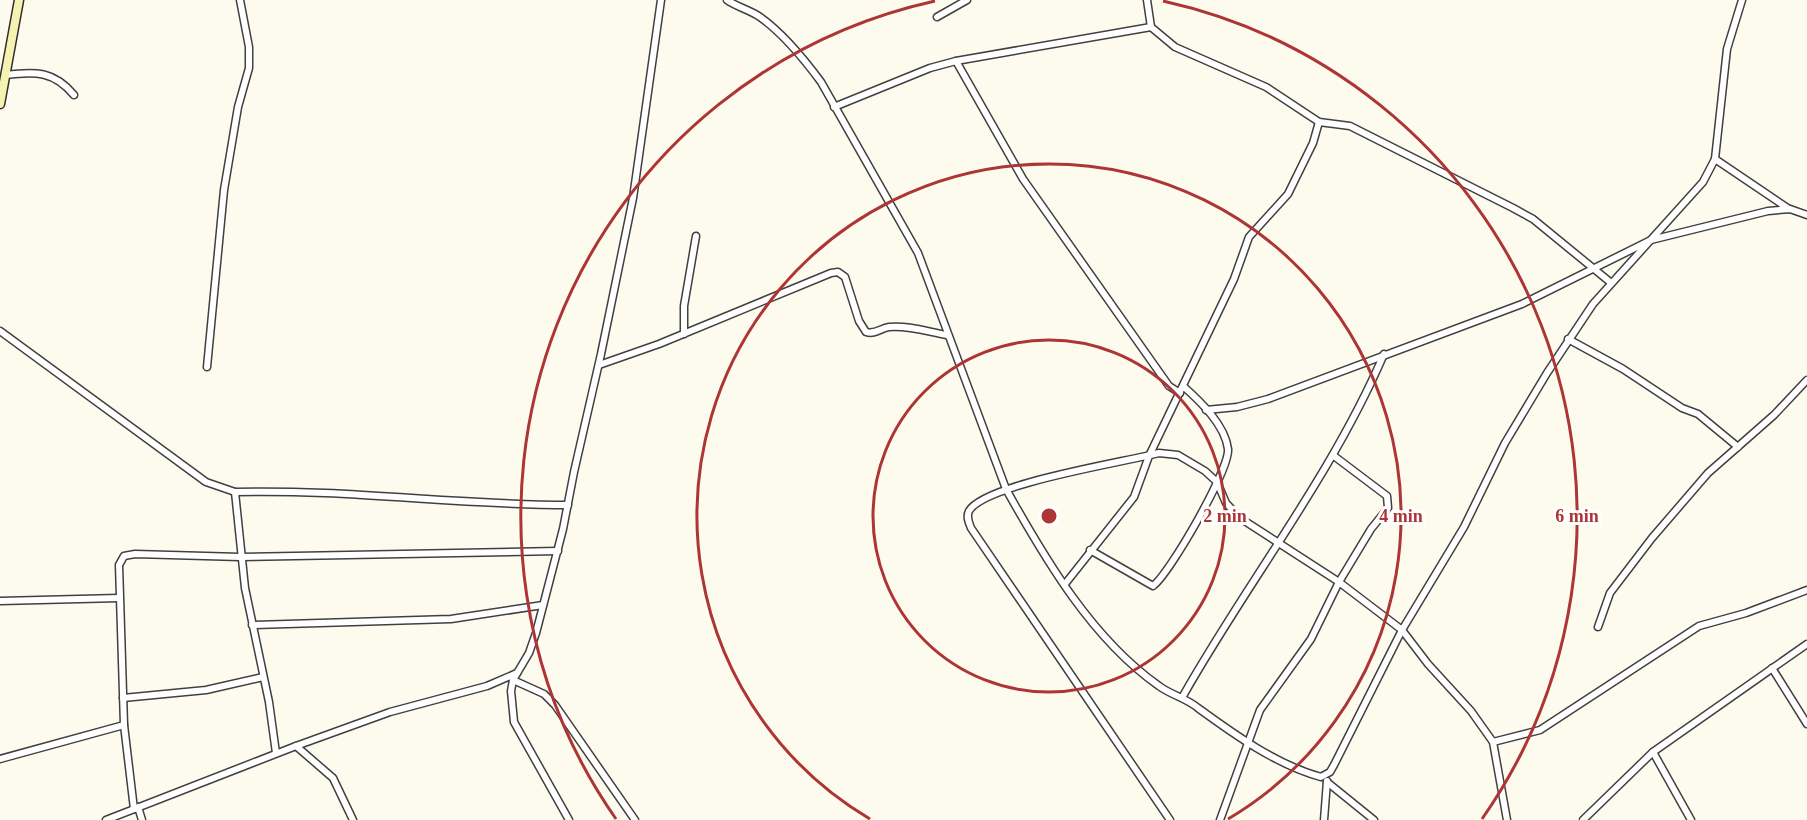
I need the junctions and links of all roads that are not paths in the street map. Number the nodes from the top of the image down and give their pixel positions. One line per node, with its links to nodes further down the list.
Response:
1 (19, 0): 11 (street)
2 (240, 0): 29 (street)
3 (662, 0): 28 (street)
4 (726, 0): 14 (street)
5 (967, 0): 8 (street)
6 (1147, 0): 9 (street)
7 (1742, 0): 16 (street)
8 (938, 17)
9 (1151, 27): 10 (street); 15 (street)
10 (956, 61): 14 (street); 32 (street)
11 (6, 75): 12 (street); 13 (street)
12 (74, 94)
13 (0, 104)
14 (834, 107): 25 (street)
15 (1319, 122): 21 (street); 31 (street)
16 (1715, 159): 17 (street); 20 (street)
17 (1790, 209): 18 (street); 20 (street)
18 (1807, 215)
19 (696, 236): 24 (street)
20 (1652, 240): 21 (street); 22 (street)
21 (1594, 269): 22 (street); 27 (street)
22 (1610, 282): 26 (street)
23 (0, 331): 39 (street)
24 (684, 334): 25 (street); 28 (street)
25 (947, 335): 38 (street)
26 (1568, 339): 34 (street); 53 (street)
27 (1384, 354): 33 (street); 36 (street)
28 (599, 366): 40 (street)
29 (207, 368)
30 (1807, 380): 34 (street)
31 (1183, 386): 32 (street); 33 (street)
32 (1180, 393): 35 (street)
33 (1206, 410): 37 (street)
34 (1737, 447): 52 (street)
35 (1149, 456): 37 (street); 38 (street); 42 (street)
36 (1334, 456): 41 (street); 45 (street)
37 (1217, 483): 41 (street); 42 (street)
38 (1006, 489): 46 (street); 76 (street)
39 (235, 492): 40 (street); 44 (street)
40 (568, 505): 43 (street)
41 (1280, 543): 45 (street); 59 (street)
42 (1090, 550): 46 (street)
43 (558, 551): 44 (street); 50 (street)
44 (240, 557): 48 (street); 51 (street)
45 (1339, 582): 53 (street); 63 (street)
46 (1065, 584): 59 (street)
47 (1807, 590): 64 (street)
48 (119, 598): 49 (street); 60 (street)
49 (0, 601)
50 (543, 605): 51 (street); 56 (street)
51 (252, 625): 57 (street)
52 (1598, 627)
53 (1402, 630): 64 (street); 69 (street)
54 (1807, 644): 55 (street)
55 (1772, 668): 61 (street); 66 (street)
56 (517, 673): 58 (street); 65 (street)
57 (263, 678): 60 (street); 67 (street)
58 (513, 680): 74 (street); 75 (street)
59 (1183, 696): 63 (street)
60 (123, 698): 62 (street)
61 (1807, 724)
62 (124, 725): 68 (street); 70 (street)
63 (1248, 741): 69 (street); 77 (street)
64 (1492, 742): 80 (street)
65 (296, 746): 67 (street); 73 (street)
66 (1653, 752): 81 (street); 82 (street)
67 (276, 753): 70 (street)
68 (0, 759)
69 (1327, 778): 78 (street); 79 (street)
70 (136, 808): 71 (street); 72 (street)
71 (106, 820)
72 (142, 820)
73 (353, 820)
74 (569, 820)
75 (635, 820)
76 (1170, 820)
77 (1220, 820)
78 (1324, 820)
79 (1374, 820)
80 (1507, 820)
81 (1583, 820)
82 (1691, 820)

